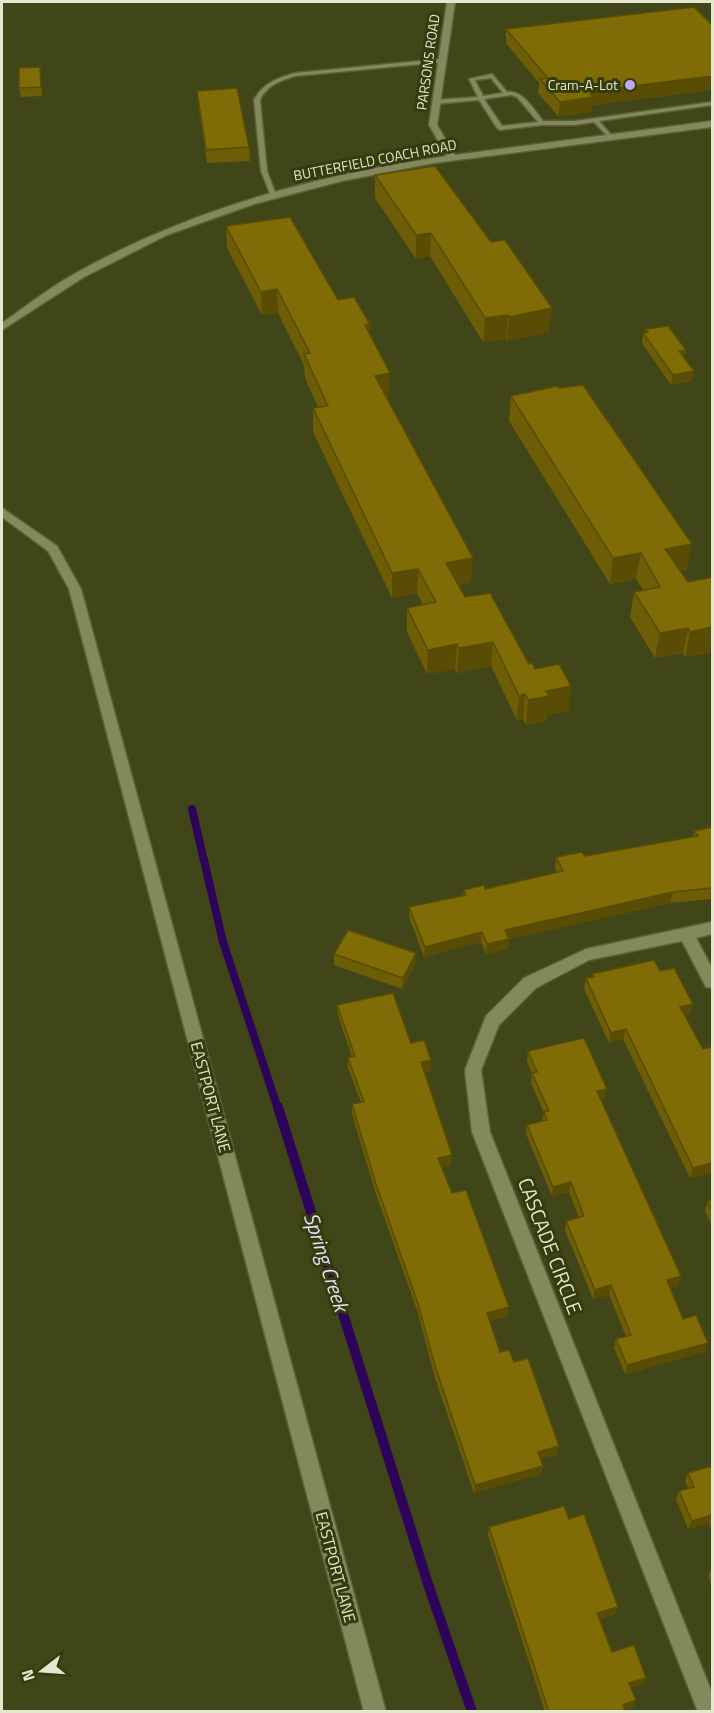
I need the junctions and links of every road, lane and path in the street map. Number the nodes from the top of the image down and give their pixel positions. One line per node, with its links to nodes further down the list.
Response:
1 (451, 2): 2 (street, PARSONS ROAD)
2 (441, 61): 5 (street, PARSONS ROAD); 12 (lane)
3 (506, 94): 4 (lane); 4 (lane); 8 (lane)
4 (481, 98): 5 (lane); 8 (lane)
5 (435, 102): 11 (street, PARSONS ROAD)
6 (712, 104): 7 (lane)
7 (595, 120): 8 (lane); 10 (lane)
8 (542, 123)
9 (712, 124): 10 (street, BUTTERFIELD COACH ROAD)
10 (610, 137): 11 (street, BUTTERFIELD COACH ROAD)
11 (453, 158): 12 (street, BUTTERFIELD COACH ROAD)
12 (273, 195): 13 (street, BUTTERFIELD COACH ROAD)
13 (2, 327)
14 (2, 512): 18 (street, EASTPORT LANE)
15 (712, 928): 16 (street, CASCADE CIRCLE)
16 (686, 934): 17 (street); 19 (street, CASCADE CIRCLE)
17 (712, 982)
18 (375, 1712)
19 (709, 1712)

